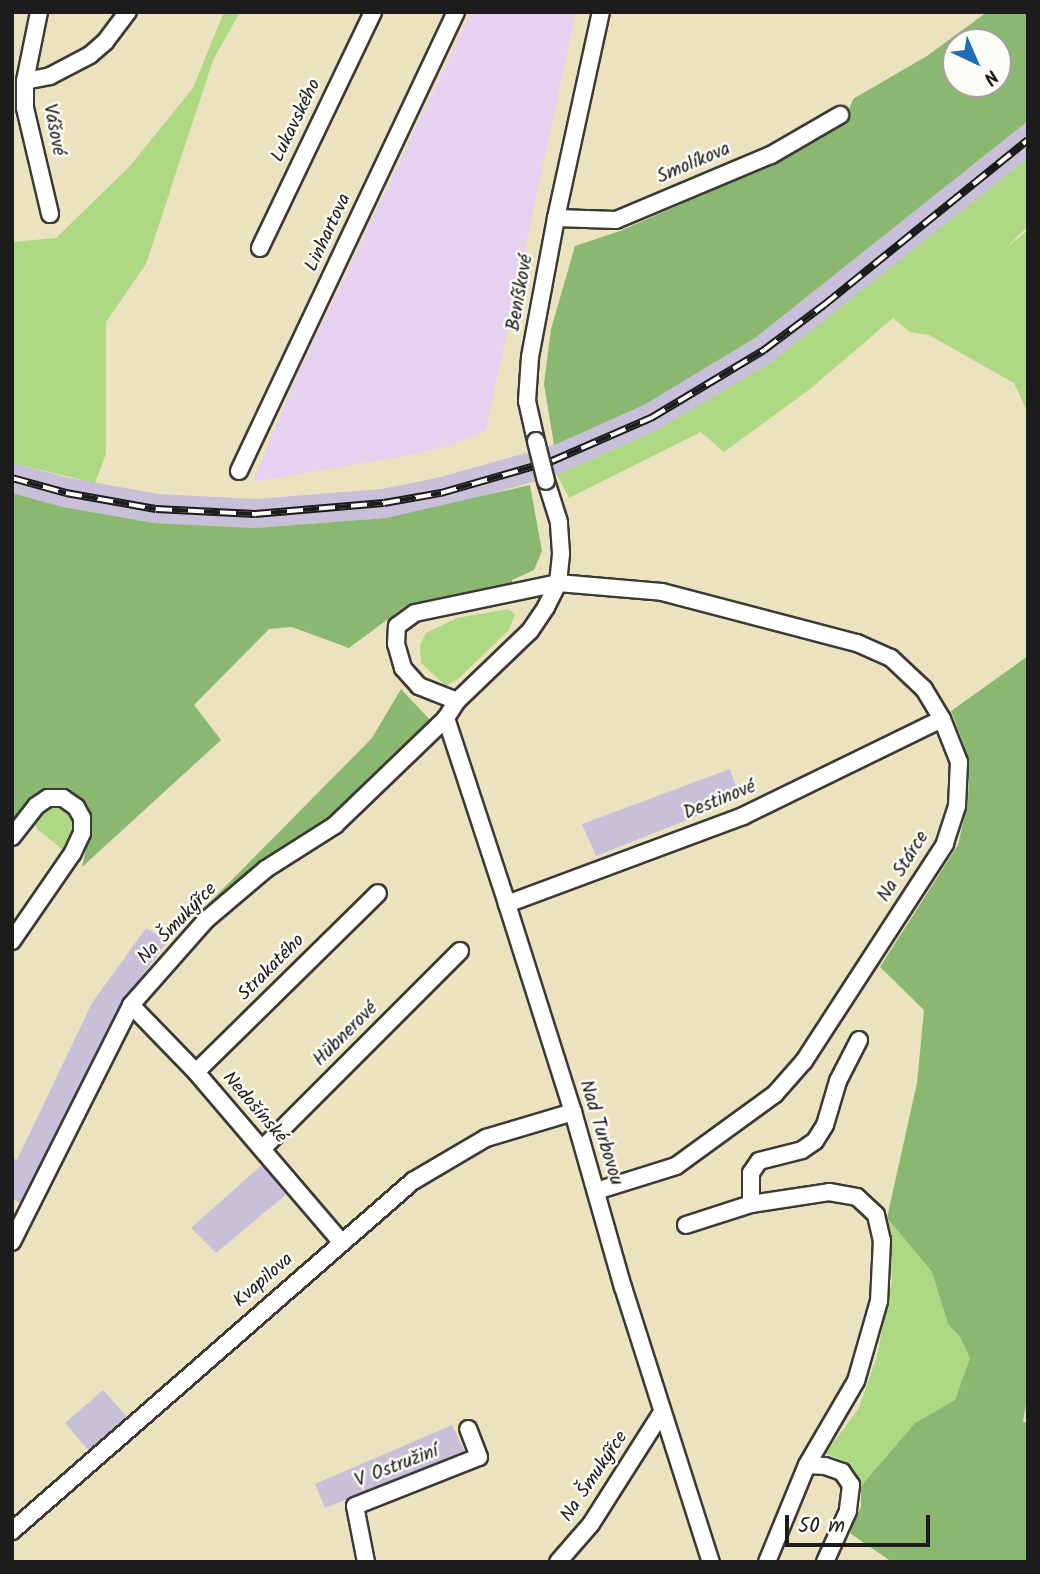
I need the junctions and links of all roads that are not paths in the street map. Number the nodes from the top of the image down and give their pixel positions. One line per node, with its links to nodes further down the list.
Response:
1 (39, 12): 6 (street, Vášové)
2 (128, 12): 6 (street)
3 (373, 12): 10 (street, Lukavského)
4 (456, 12): 11 (street, Linhartova)
5 (601, 12): 9 (street, Beníškové)
6 (25, 81): 8 (street, Vášové)
7 (840, 115): 9 (street, Smolíkova)
8 (50, 214)
9 (556, 218): 12 (street, Beníškové, bridge)
10 (260, 248)
11 (239, 471)
12 (558, 583): 13 (street, Na Šmukýřce); 13 (street); 15 (street, Na Stárce)
13 (457, 701): 14 (street, Na Šmukýřce)
14 (446, 718): 18 (street, Nad Turbovou); 21 (street, Na Šmukýřce)
15 (942, 719): 18 (street, Destinové); 26 (street, Na Stárce)
16 (12, 837): 19 (street)
17 (378, 892): 23 (street, Strakatého)
18 (507, 904): 24 (street, Nad Turbovou)
19 (12, 942)
20 (460, 951): 25 (street, Hübnerové)
21 (131, 1005): 23 (street, Nedošínské); 28 (street, Na Šmukýřce)
22 (859, 1040): 27 (street)
23 (196, 1072): 25 (street, Nedošínské)
24 (573, 1112): 26 (street, Nad Turbovou); 31 (street, Kvapilova)
25 (262, 1149): 31 (street, Nedošínské)
26 (596, 1191): 32 (street, Nad Turbovou)
27 (751, 1204): 29 (street); 34 (street)
28 (18, 1220): 30 (street, Na Šmukýřce)
29 (686, 1225)
30 (12, 1242)
31 (341, 1242): 35 (street, Kvapilova)
32 (662, 1412): 37 (street, Na Šmukýřce); 38 (street, Nad Turbovou)
33 (468, 1429): 36 (street, V Ostružiní)
34 (807, 1465): 39 (street); 40 (street)
35 (12, 1531)
36 (366, 1562)
37 (558, 1562)
38 (711, 1562)
39 (767, 1562)
40 (825, 1562)

